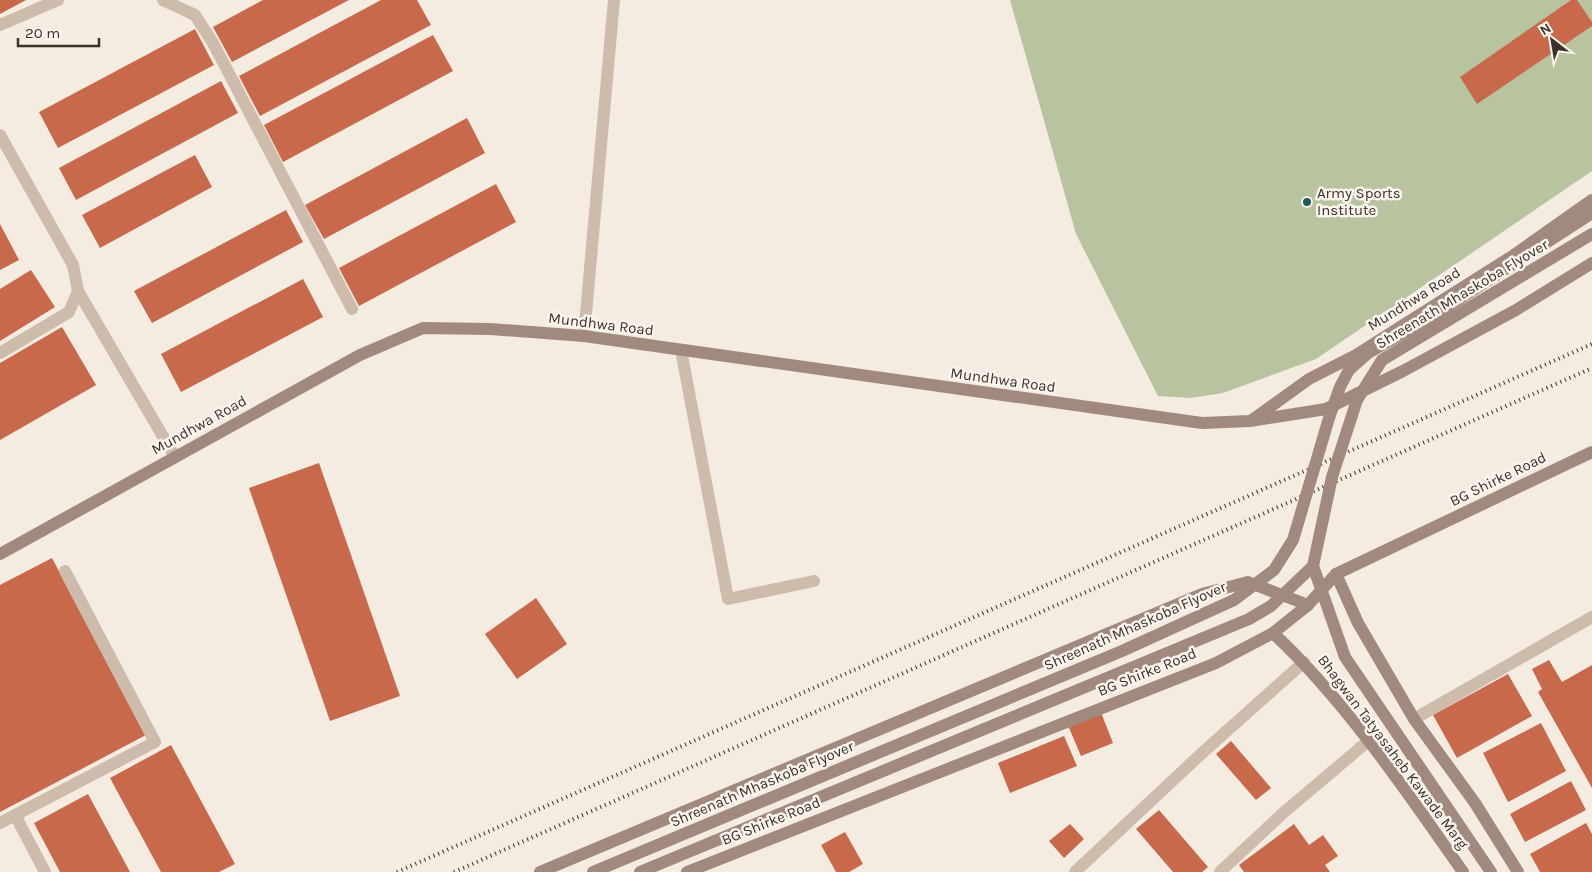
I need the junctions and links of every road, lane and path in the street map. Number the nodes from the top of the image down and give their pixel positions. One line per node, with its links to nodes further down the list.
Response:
1 (58, 0): 4 (street)
2 (163, 0): 11 (street)
3 (614, 0): 12 (street)
4 (0, 25)
5 (0, 135): 10 (street)
6 (1592, 200): 15 (main road, Mundhwa Road)
7 (1592, 213): 33 (main road, Shreenath Mhaskoba Flyover, bridge)
8 (1592, 234): 19 (main road, Shreenath Mhaskoba Flyover, bridge)
9 (1592, 263): 15 (main road, Mundhwa Road)
10 (78, 291): 14 (street); 17 (street)
11 (352, 309)
12 (584, 336): 13 (main road, Mundhwa Road); 17 (main road, Mundhwa Road)
13 (681, 350): 15 (main road, Mundhwa Road); 22 (street)
14 (0, 353)
15 (1250, 421)
16 (1592, 452): 21 (main road, BG Shirke Road)
17 (175, 457): 18 (main road, Mundhwa Road)
18 (0, 554)
19 (1313, 566): 34 (main road, bridge); 39 (main road, bridge)
20 (66, 571): 29 (street)
21 (1336, 574): 23 (main road, BG Shirke Road); 27 (main road)
22 (814, 581)
23 (1308, 606): 25 (main road, BG Shirke Road); 32 (main road)
24 (1592, 617): 27 (street)
25 (1273, 633): 26 (main road, Bhagwan Tatyasaheb Kawade Marg); 35 (main road, BG Shirke Road)
26 (1304, 662): 28 (main road, Bhagwan Tatyasaheb Kawade Marg); 36 (street)
27 (1414, 719): 40 (main road)
28 (1367, 742): 37 (street); 38 (main road, Bhagwan Tatyasaheb Kawade Marg)
29 (15, 815): 30 (street); 31 (street)
30 (0, 823)
31 (45, 872)
32 (540, 872)
33 (593, 872)
34 (640, 872)
35 (687, 872)
36 (1075, 872)
37 (1220, 872)
38 (1463, 872)
39 (1491, 872)
40 (1518, 872)

